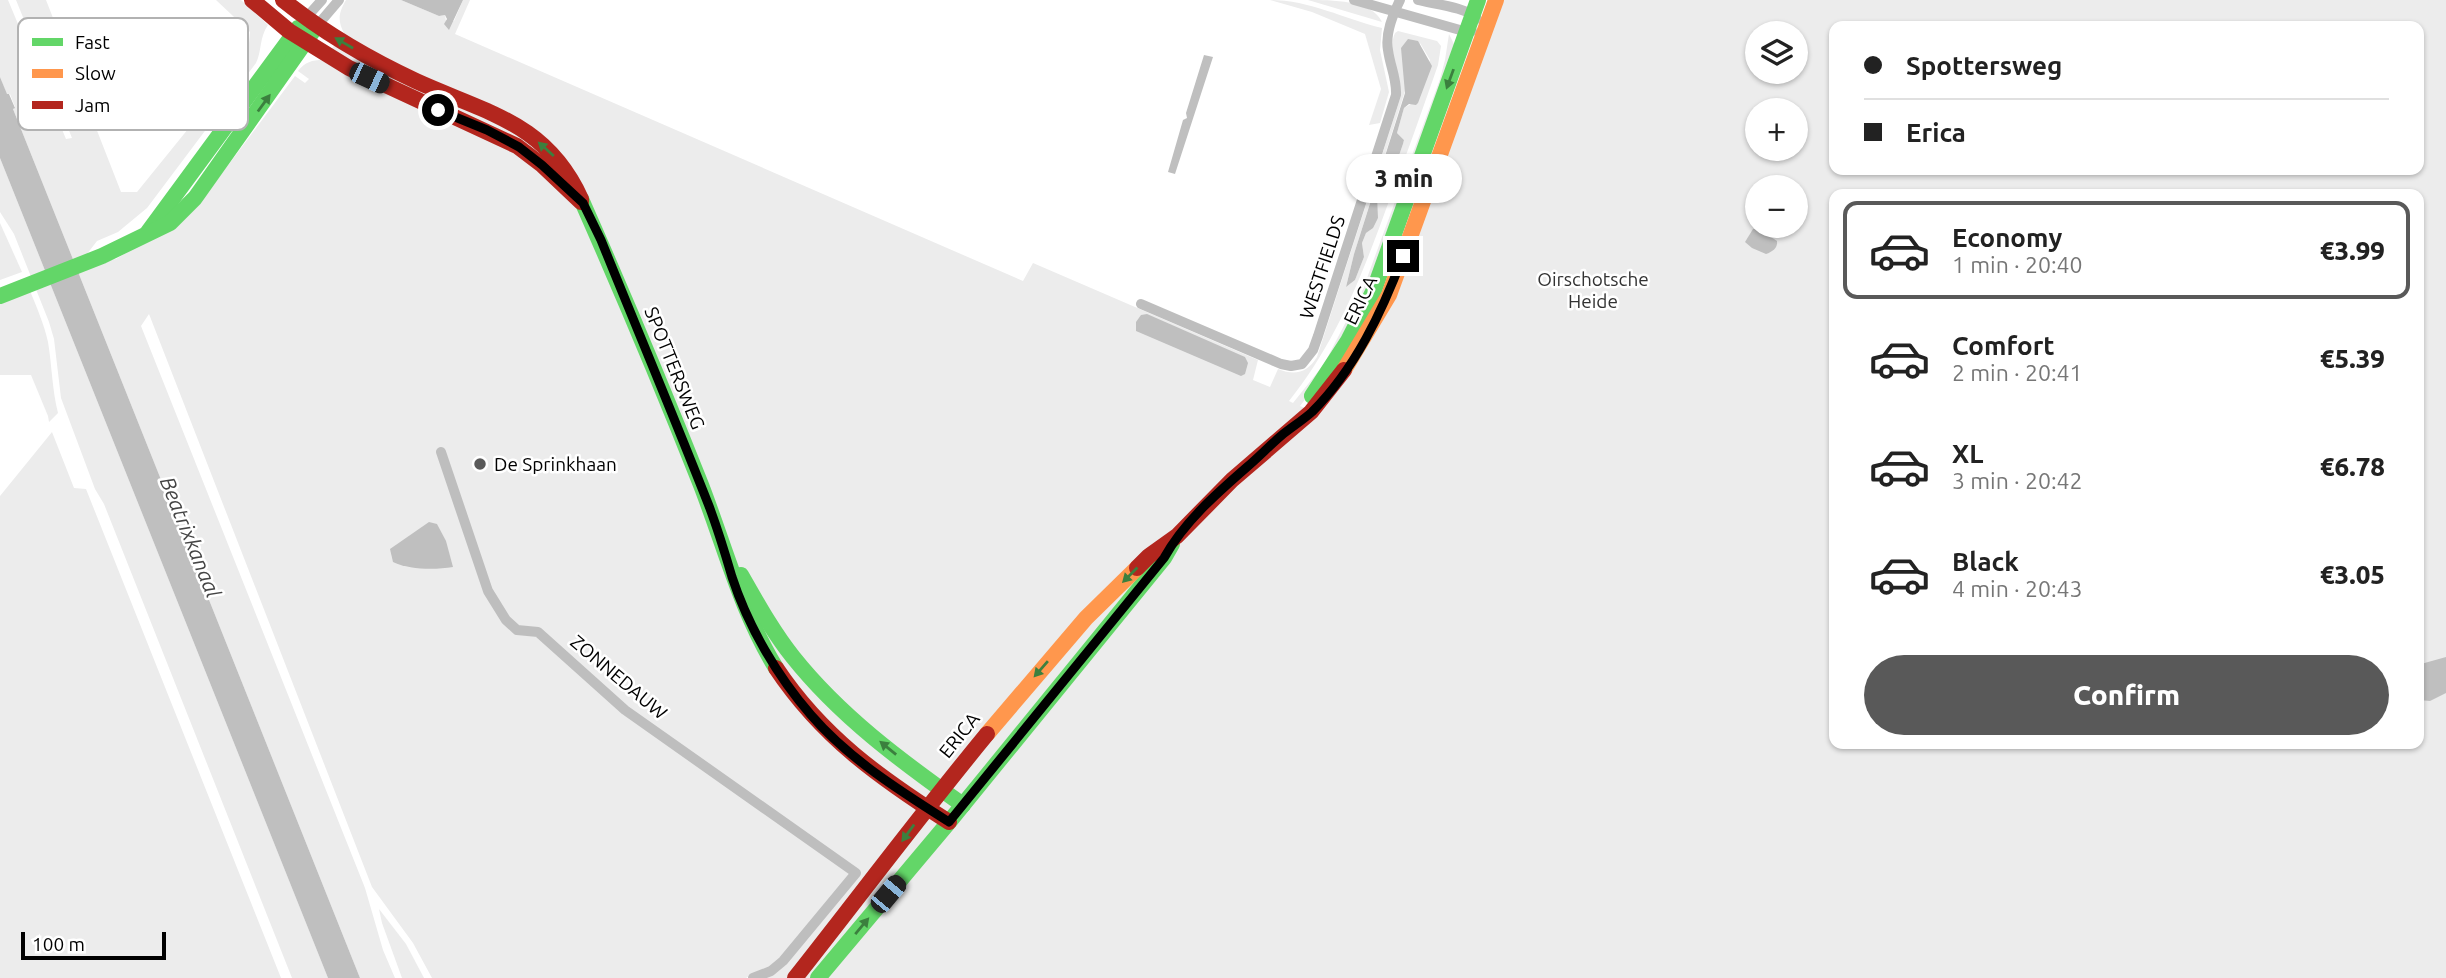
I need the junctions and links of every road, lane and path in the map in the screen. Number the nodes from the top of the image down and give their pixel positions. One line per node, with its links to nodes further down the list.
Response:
1 (252, 0): 13 (street, SPOTTERSWEG)
2 (283, 0): 10 (street, SPOTTERSWEG)
3 (322, 0): 10 (street)
4 (339, 0): 10 (street)
5 (1354, 0): 8 (street)
6 (1418, 0): 9 (street)
7 (1496, 0): 11 (street, ERICA)
8 (1398, 5): 12 (street); 18 (street, WESTFIELDS)
9 (1476, 7): 11 (street); 12 (street, ERICA)
10 (311, 23): 13 (street); 16 (street, SPOTTERSWEG, one-way to 10)
11 (1486, 29): 12 (street); 19 (street, ERICA)
12 (1467, 32): 19 (street, ERICA, one-way to 19)
13 (299, 39): 14 (street); 16 (street, SPOTTERSWEG)
14 (248, 105)
15 (228, 130): 17 (street)
16 (583, 203): 22 (street, SPOTTERSWEG)
17 (0, 296)
18 (1142, 304)
19 (1280, 436): 21 (street, ERICA)
20 (441, 452): 27 (street, ZONNEDAUW)
21 (1177, 536): 23 (street, ERICA, one-way to 23); 24 (street, ERICA)
22 (726, 550): 23 (street, SPOTTERSWEG, one-way to 22); 25 (street, SPOTTERSWEG)
23 (942, 790): 24 (street, SPOTTERSWEG); 25 (street, ERICA)
24 (963, 805): 26 (street, ERICA)
25 (926, 808): 26 (street, SPOTTERSWEG); 28 (street, ERICA, one-way to 28)
26 (949, 822): 29 (street, ERICA, one-way to 26)
27 (753, 978)
28 (794, 978)
29 (818, 978)

